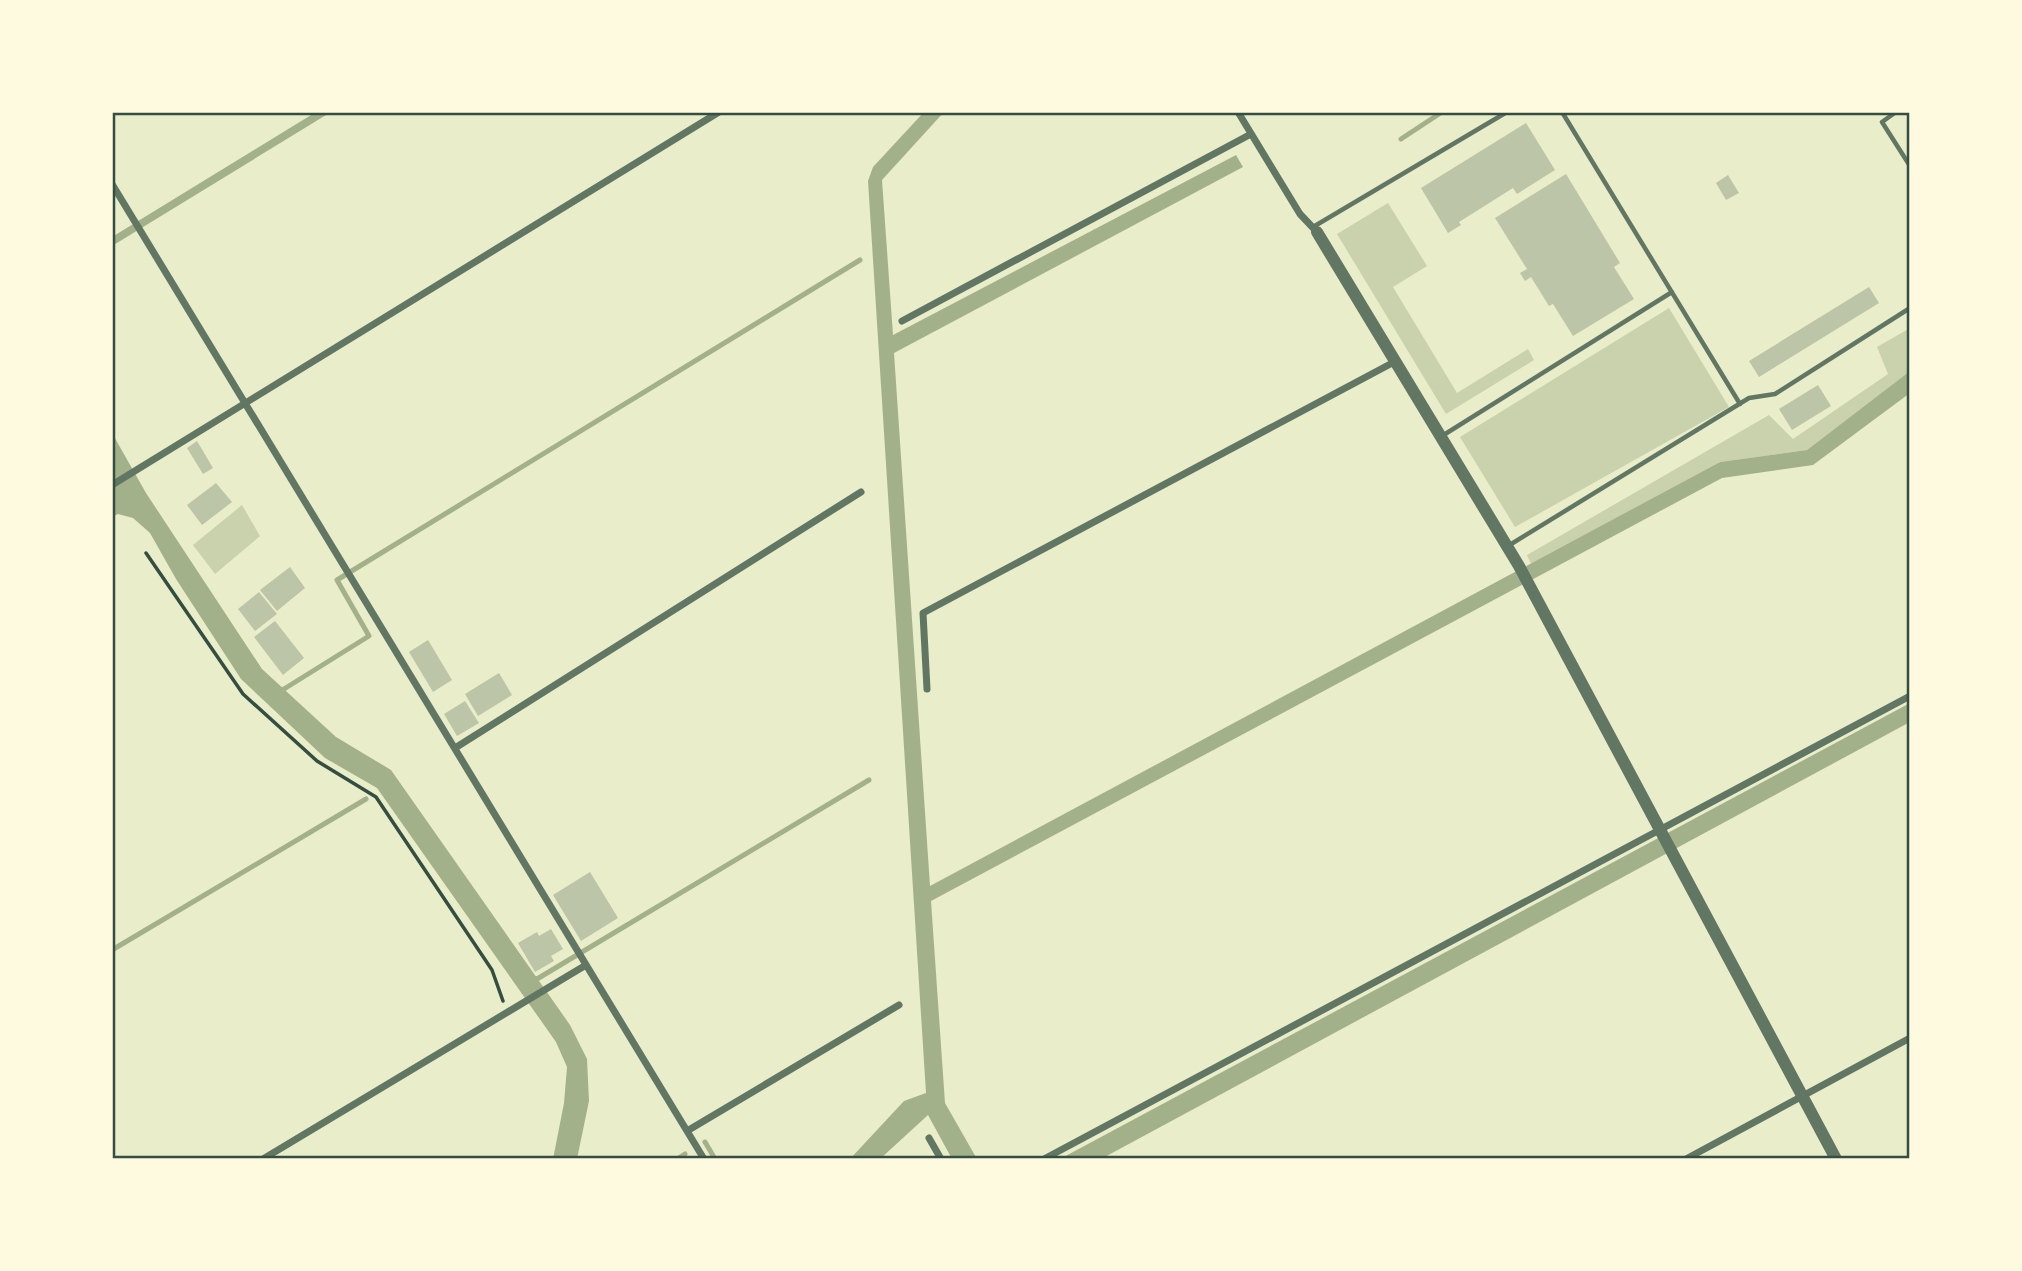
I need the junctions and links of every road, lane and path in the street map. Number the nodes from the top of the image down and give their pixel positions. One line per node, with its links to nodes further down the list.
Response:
1 (719, 112): 14 (street)
2 (1238, 112): 6 (street)
3 (1507, 112): 9 (lane)
4 (1562, 112): 10 (lane)
5 (1896, 112): 7 (lane)
6 (1251, 134): 9 (street); 12 (street)
7 (1910, 166)
8 (112, 184): 14 (street)
9 (1315, 230): 13 (street)
10 (1672, 292): 15 (lane); 16 (lane)
11 (1910, 307): 15 (lane)
12 (902, 321)
13 (1395, 360): 16 (street); 21 (street)
14 (246, 402): 17 (street); 23 (street)
15 (1741, 404): 19 (lane)
16 (1442, 436): 19 (street)
17 (112, 485)
18 (861, 492): 23 (street)
19 (1507, 546): 24 (street)
20 (146, 553): 27 (path)
21 (927, 689)
22 (1910, 696): 24 (street)
23 (455, 748): 25 (street)
24 (1660, 830): 29 (street); 35 (street)
25 (584, 962): 27 (street); 30 (street)
26 (899, 1005): 30 (street)
27 (507, 1013): 32 (street)
28 (1910, 1038): 29 (street)
29 (1802, 1096): 36 (street); 37 (street)
30 (687, 1131): 33 (street)
31 (929, 1138): 34 (street)
32 (263, 1159)
33 (704, 1159)
34 (941, 1159)
35 (1044, 1159)
36 (1686, 1159)
37 (1836, 1159)

